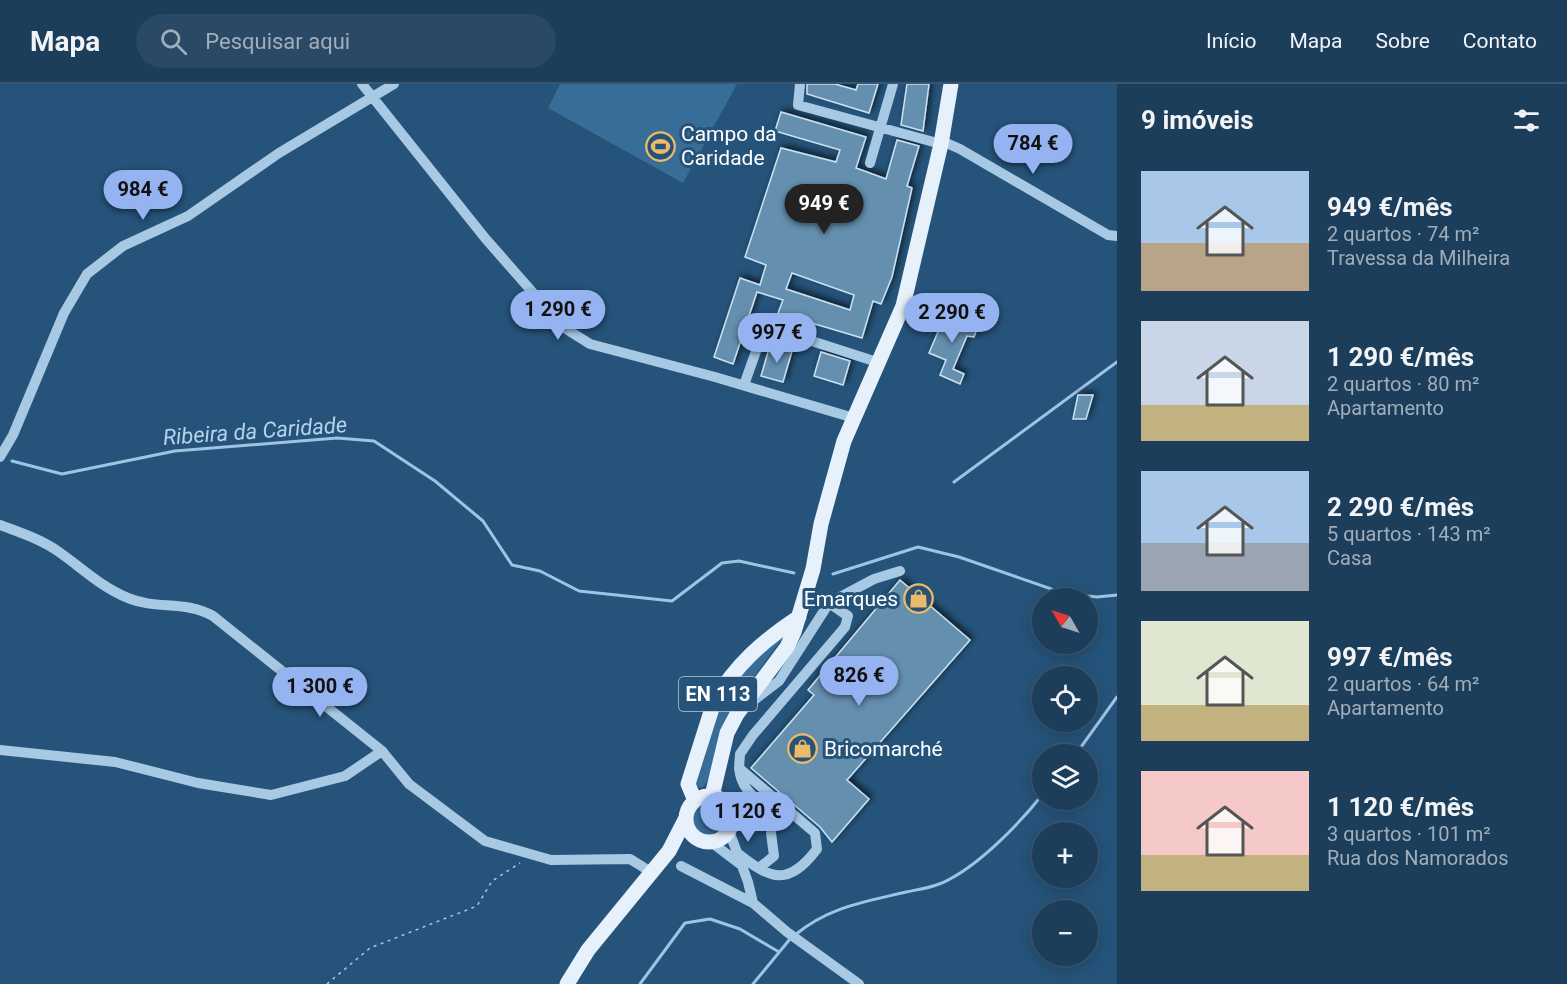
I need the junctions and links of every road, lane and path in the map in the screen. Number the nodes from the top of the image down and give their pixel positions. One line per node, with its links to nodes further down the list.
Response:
1 (362, 84): 6 (street)
2 (394, 84): 6 (street)
3 (800, 84): 7 (street)
4 (894, 84): 7 (street)
5 (951, 84): 8 (main road, EN 113)
6 (372, 97): 12 (street); 14 (street)
7 (882, 128): 8 (street); 9 (street)
8 (942, 143): 10 (street); 11 (main road, EN 113)
9 (870, 163)
10 (1117, 236)
11 (877, 362): 12 (street); 13 (main road, EN 113)
12 (744, 385): 13 (street)
13 (854, 418): 18 (main road, EN 113)
14 (0, 457)
15 (0, 525): 21 (street)
16 (900, 571): 17 (street)
17 (829, 603): 19 (street); 22 (street)
18 (799, 617): 19 (main road, EN 113); 24 (main road, EN 113)
19 (737, 714): 23 (main road, EN 113)
20 (0, 750): 21 (street)
21 (382, 751): 36 (street)
22 (739, 768): 25 (street); 35 (street)
23 (712, 796): 24 (main road); 27 (main road)
24 (695, 801): 26 (main road)
25 (770, 818)
26 (685, 820): 29 (main road); 30 (main road)
27 (729, 831): 29 (main road); 31 (street)
28 (771, 832): 35 (street)
29 (706, 842): 30 (main road); 33 (street)
30 (669, 851): 36 (main road)
31 (736, 852): 33 (street); 35 (street)
32 (529, 862): 38 (path)
33 (740, 864): 37 (street)
34 (681, 866): 37 (street)
35 (759, 868)
36 (651, 872): 39 (main road)
37 (753, 903): 40 (street)
38 (327, 984)
39 (567, 984)
40 (859, 984)

